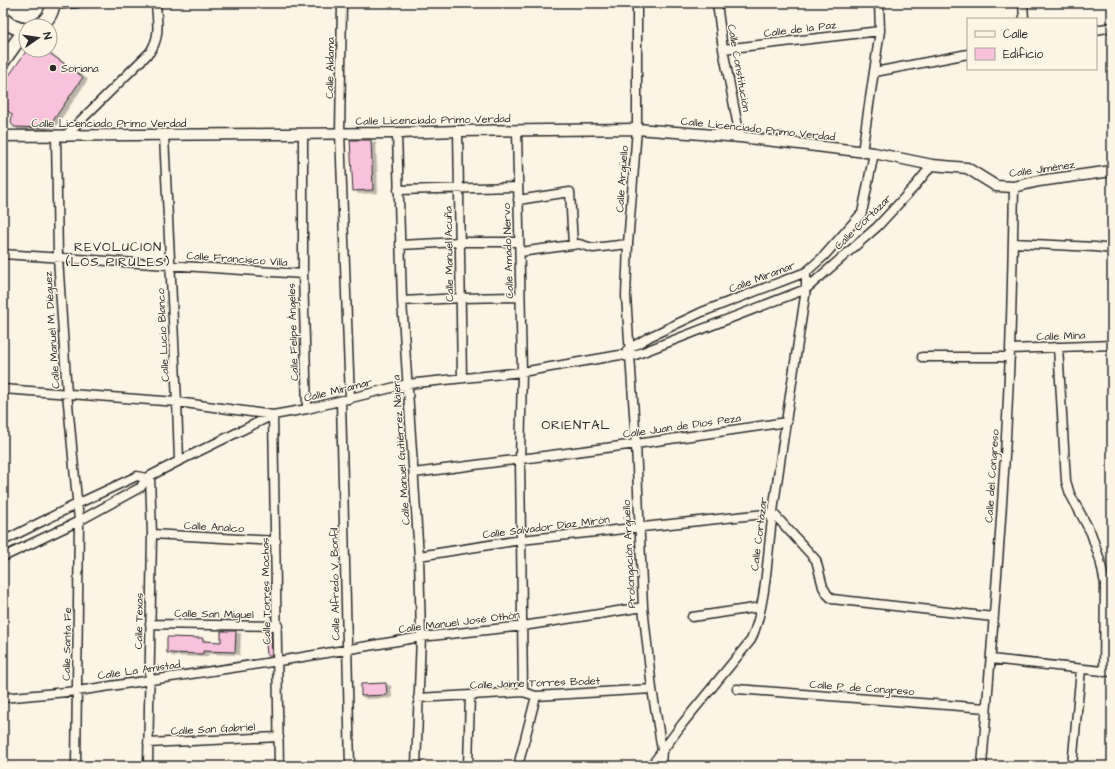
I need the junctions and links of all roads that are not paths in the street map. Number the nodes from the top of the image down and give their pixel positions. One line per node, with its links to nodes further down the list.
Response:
1 (78, 3): 8 (street)
2 (156, 3): 28 (street)
3 (342, 3): 24 (street, Calle Aldama)
4 (637, 3): 21 (street, Calle Argüello)
5 (717, 3): 17 (street, Calle Constitución)
6 (879, 3): 15 (street)
7 (1023, 3): 10 (street)
8 (53, 4): 9 (main road)
9 (48, 18)
10 (1024, 18)
11 (3, 19): 13 (main road)
12 (1112, 27): 14 (street)
13 (18, 28)
14 (1097, 30)
15 (880, 31): 17 (street, Calle de la Paz); 20 (street)
16 (18, 41): 19 (main road)
17 (723, 49): 30 (street, Calle Constitución)
18 (967, 54): 20 (street)
19 (3, 61)
20 (875, 72): 31 (street)
21 (637, 129): 22 (street, Calle Licenciado Primo Verdad); 30 (street, Calle Licenciado Primo Verdad); 43 (street, Calle Argüello)
22 (517, 130): 23 (street, Calle Licenciado Primo Verdad); 36 (street, Calle Amado Nervo)
23 (458, 131): 25 (street, Calle Licenciado Primo Verdad); 37 (street, Calle Manuel Acuña)
24 (340, 133): 25 (street, Calle Licenciado Primo Verdad); 26 (street, Calle Licenciado Primo Verdad); 69 (street)
25 (397, 133): 38 (street, Calle Manuel Gutiérrez Nájera)
26 (303, 134): 29 (street, Calle Licenciado Primo Verdad); 52 (street, Calle Felipe Ángeles)
27 (3, 136): 28 (street, Calle Licenciado Primo Verdad)
28 (61, 136): 29 (street, Calle Licenciado Primo Verdad); 49 (street, Calle Manuel M. Diéguez)
29 (164, 136): 50 (street, Calle Lucio Blanco)
30 (740, 137): 31 (street, Calle Licenciado Primo Verdad)
31 (862, 152): 32 (street, Calle Jiménez)
32 (874, 154): 33 (street, Calle Jiménez); 51 (street, Calle Miramar)
33 (932, 165): 35 (street, Calle Jiménez); 53 (street, Calle Cortázar)
34 (1112, 171): 35 (street, Calle Jiménez)
35 (1014, 186): 42 (street, Calle del Congreso)
36 (517, 187): 37 (street); 39 (street, Calle Amado Nervo)
37 (459, 188): 38 (street); 40 (street, Calle Manuel Acuña)
38 (398, 190): 44 (street, Calle Manuel Gutiérrez Nájera)
39 (518, 200): 41 (street, Calle Amado Nervo); 45 (street)
40 (460, 242): 41 (street); 44 (street); 55 (street, Calle Manuel Acuña)
41 (519, 242): 47 (street, Calle Amado Nervo)
42 (1013, 243): 46 (street); 60 (street, Calle del Congreso)
43 (628, 244): 45 (street); 59 (street, Calle Argüello)
44 (400, 245): 56 (street, Calle Manuel Gutiérrez Nájera)
45 (573, 245): 47 (street)
46 (1112, 249)
47 (520, 252): 54 (street, Calle Amado Nervo)
48 (3, 254): 49 (street, Calle Francisco Villa)
49 (58, 258): 50 (street, Calle Francisco Villa); 68 (street, Calle Manuel M. Diéguez)
50 (170, 266): 52 (street, Calle Francisco Villa); 71 (street, Calle Lucio Blanco)
51 (806, 272): 53 (street, Calle Cortázar); 59 (street, Calle Miramar)
52 (303, 274): 72 (street, Calle Felipe Ángeles)
53 (806, 289): 62 (street); 74 (street, Calle Cortázar)
54 (520, 297): 55 (street); 64 (street, Calle Amado Nervo)
55 (461, 298): 56 (street); 65 (street, Calle Manuel Acuña)
56 (402, 301): 66 (street, Calle Manuel Gutiérrez Nájera)
57 (1112, 345): 58 (street, Calle Mina)
58 (1058, 347): 60 (street, Calle Mina); 102 (street)
59 (629, 348): 61 (street, Calle Miramar); 62 (street, Calle Argüello)
60 (1010, 353): 63 (street, Calle Mina); 93 (street, Calle del Congreso)
61 (620, 355): 62 (street, Calle Miramar); 64 (street, Calle Miramar)
62 (630, 357): 75 (street, Prolongación Argüello)
63 (922, 357)
64 (522, 372): 65 (street, Calle Miramar); 76 (street, Calle Amado Nervo)
65 (462, 378): 66 (street, Calle Miramar)
66 (407, 384): 69 (street, Calle Miramar); 78 (street, Calle Manuel Gutiérrez Nájera)
67 (3, 388): 68 (street)
68 (67, 393): 71 (street); 80 (street, Calle Manuel M. Diéguez)
69 (350, 399): 70 (street, Calle Miramar)
70 (341, 401): 72 (street, Calle Miramar); 98 (street, Calle Alfredo V. Bonfil)
71 (177, 402): 73 (street); 77 (street, Calle Lucio Blanco)
72 (307, 409): 73 (street, Calle Miramar)
73 (273, 415): 77 (street, Calle Miramar); 87 (street, Calle Torres Mochas)
74 (787, 422): 75 (street, Calle Juan de Dios Peza); 81 (street, Calle Cortázar)
75 (636, 444): 76 (street, Calle Juan de Dios Peza); 83 (street, Prolongación Argüello)
76 (520, 460): 78 (street, Calle Juan de Dios Peza); 85 (street, Calle Amado Nervo)
77 (179, 461): 79 (street, Calle Miramar)
78 (414, 473): 88 (street, Calle Manuel Gutiérrez Nájera)
79 (148, 478): 80 (street, Calle Miramar); 82 (street, Calle Miramar); 84 (street, Calle Texas)
80 (77, 504): 82 (street, Calle Manuel M. Diéguez); 86 (street, Calle Miramar)
81 (772, 513): 83 (street, Calle Salvador Díaz Mirón); 91 (street, Calle Cortázar); 93 (street)
82 (79, 521): 89 (street, Calle Miramar); 106 (street, Calle Santa Fe)
83 (638, 527): 85 (street, Calle Salvador Díaz Mirón); 90 (street, Prolongación Argüello)
84 (152, 534): 87 (street, Calle Analco); 94 (street, Calle Texas)
85 (521, 540): 88 (street, Calle Salvador Díaz Mirón); 96 (street, Calle Amado Nervo)
86 (3, 541)
87 (276, 541): 95 (street, Calle Torres Mochas)
88 (419, 556): 97 (street, Calle Manuel Gutiérrez Nájera)
89 (3, 557)
90 (643, 607): 96 (street, Calle Manuel José Othón); 104 (street, Prolongación Argüello)
91 (761, 607): 92 (street); 115 (street, Calle Cortázar)
92 (692, 617)
93 (993, 617): 99 (street, Calle del Congreso)
94 (150, 624): 95 (street, Calle San Miguel); 103 (street, Calle Texas)
95 (278, 626): 100 (street, Calle Torres Mochas)
96 (523, 626): 97 (street, Calle Manuel José Othón); 107 (street, Calle Amado Nervo)
97 (421, 637): 98 (street, Calle Manuel José Othón); 111 (street, Calle Manuel Gutiérrez Nájera)
98 (347, 650): 100 (street, Calle Manuel José Othón); 119 (street, Calle Alfredo V. Bonfil)
99 (991, 659): 101 (street); 112 (street, Calle del Congreso)
100 (279, 661): 103 (street, Calle La Amistad); 113 (street, Calle Torres Mochas)
101 (1081, 669): 102 (street); 126 (street)
102 (1108, 672)
103 (150, 680): 106 (street, Calle La Amistad); 114 (street, Calle Texas)
104 (652, 689): 109 (street, Calle Jaime Torres Bodet); 115 (street, Prolongación Argüello)
105 (737, 689): 112 (street, Calle P. de Congreso)
106 (77, 691): 110 (street, Calle La Amistad); 116 (street, Calle Santa Fe)
107 (523, 692): 108 (street, Calle Jaime Torres Bodet); 109 (street, Calle Jaime Torres Bodet)
108 (470, 695): 111 (street, Calle Jaime Torres Bodet); 121 (street)
109 (536, 696): 122 (street)
110 (3, 698)
111 (418, 698): 120 (street, Calle Manuel Gutiérrez Nájera)
112 (986, 708): 125 (street, Calle del Congreso)
113 (279, 736): 114 (street, Calle San Gabriel); 118 (street, Calle Torres Mochas)
114 (148, 744): 117 (street, Calle Texas)
115 (662, 750): 123 (street, Calle Cortázar); 124 (street, Prolongación Argüello)
116 (76, 766)
117 (148, 766)
118 (280, 766)
119 (350, 766)
120 (416, 766)
121 (468, 766)
122 (518, 766)
123 (651, 766)
124 (661, 766)
125 (982, 766)
126 (1072, 766)

